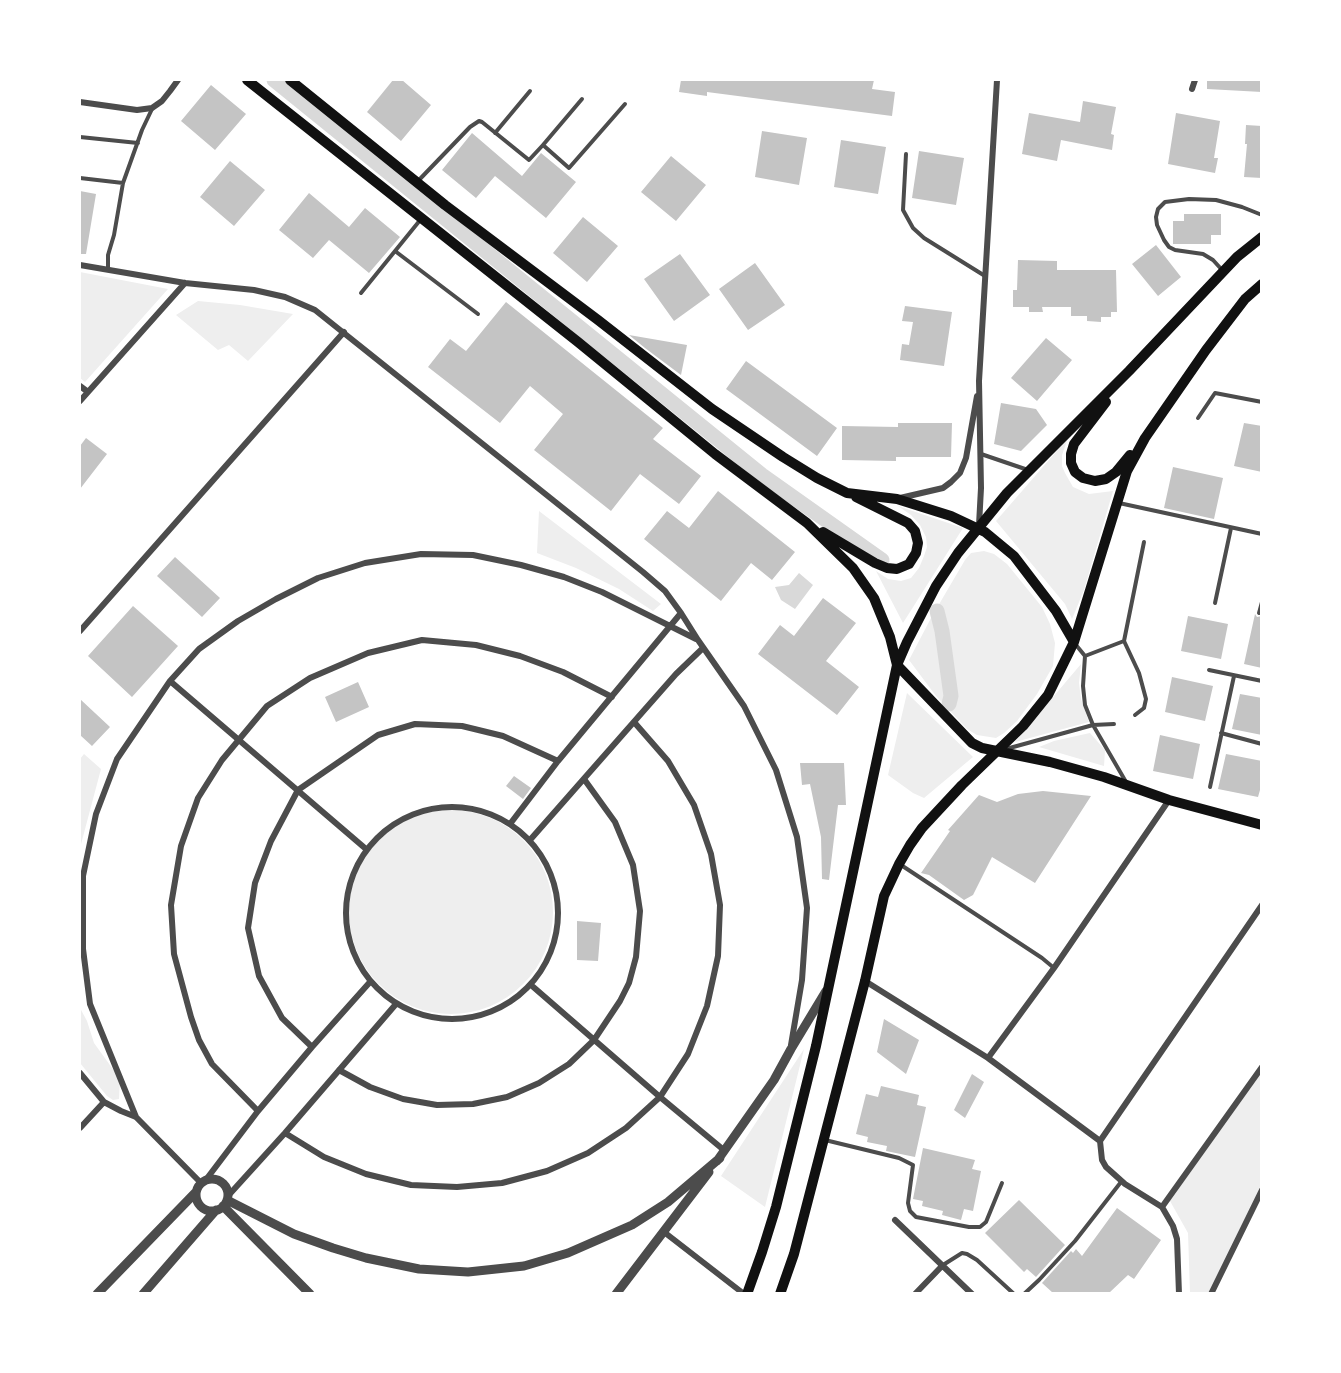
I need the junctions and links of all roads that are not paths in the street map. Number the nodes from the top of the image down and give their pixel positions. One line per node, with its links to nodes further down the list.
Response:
1 (178, 80): 11 (street)
2 (247, 80): 21 (main road)
3 (290, 80): 19 (main road)
4 (997, 80): 27 (street)
5 (1195, 80): 6 (street)
6 (1192, 89)
7 (530, 91): 12 (lane)
8 (582, 99): 15 (lane)
9 (80, 102): 11 (street)
10 (625, 104): 15 (lane)
11 (152, 108): 14 (lane)
12 (495, 132): 15 (lane); 19 (lane)
13 (80, 137): 14 (lane)
14 (138, 143): 18 (lane)
15 (543, 145)
16 (906, 154): 27 (lane)
17 (80, 178): 18 (lane)
18 (123, 183): 25 (lane)
19 (417, 183): 43 (main road)
20 (1262, 215): 26 (lane)
21 (422, 219): 23 (lane); 46 (main road)
22 (1262, 237): 26 (main road)
23 (395, 251): 30 (lane); 31 (lane)
24 (80, 265): 25 (street)
25 (108, 270): 28 (street)
26 (1223, 272): 33 (main road)
27 (986, 276): 34 (street)
28 (185, 283): 32 (street); 36 (street)
29 (1262, 284): 40 (main road)
30 (361, 293)
31 (478, 314)
32 (344, 332): 53 (street); 56 (street)
33 (1130, 370): 40 (main road); 42 (main road)
34 (979, 381): 41 (street); 44 (street)
35 (80, 386): 36 (street)
36 (88, 392): 37 (street)
37 (80, 401)
38 (1262, 402): 39 (lane)
39 (1198, 418)
40 (1145, 438): 45 (main road)
41 (980, 454): 42 (lane); 47 (street)
42 (1030, 471): 47 (main road)
43 (848, 493): 44 (main road); 46 (main road)
44 (897, 499): 47 (main road)
45 (1117, 503): 48 (lane); 59 (main road)
46 (807, 523): 62 (main road)
47 (979, 528): 59 (main road); 62 (main road)
48 (1231, 528): 49 (lane); 52 (lane)
49 (1262, 534)
50 (1144, 542): 58 (lane)
51 (1262, 602): 54 (lane)
52 (1215, 603)
53 (681, 613): 55 (street); 57 (street)
54 (1259, 614)
55 (669, 626): 57 (street); 65 (street); 67 (street)
56 (80, 631)
57 (698, 640): 60 (street)
58 (1124, 641): 61 (lane); 68 (lane)
59 (1074, 642): 61 (lane); 75 (main road)
60 (703, 648): 69 (street); 96 (street)
61 (1085, 656): 71 (lane)
62 (897, 665): 75 (main road); 92 (main road)
63 (1209, 670): 64 (lane)
64 (1234, 676): 66 (lane); 72 (lane)
65 (170, 681): 73 (street); 104 (street)
66 (1262, 681)
67 (612, 697): 73 (street); 76 (street)
68 (1135, 716)
69 (634, 722): 77 (street); 101 (street)
70 (1114, 724): 71 (lane)
71 (1093, 725): 75 (lane); 78 (lane)
72 (1221, 733): 74 (lane); 79 (lane)
73 (238, 739): 80 (street); 103 (street)
74 (1262, 744)
75 (997, 751): 78 (main road); 86 (main road)
76 (558, 761): 80 (street); 83 (street)
77 (584, 779): 84 (street); 94 (street)
78 (1128, 785): 81 (main road)
79 (1210, 787)
80 (298, 790): 85 (street); 95 (street)
81 (1169, 800): 82 (main road); 88 (street)
82 (1261, 821)
83 (510, 824): 84 (street); 85 (street)
84 (530, 840): 91 (street)
85 (366, 849): 90 (street)
86 (899, 864): 88 (lane); 89 (main road)
87 (1262, 905): 108 (street)
88 (1054, 968): 97 (street)
89 (865, 981): 97 (street); 107 (main road)
90 (370, 982): 93 (street); 95 (street)
91 (531, 985): 93 (street); 94 (street)
92 (829, 987): 96 (street); 123 (main road)
93 (396, 1004): 99 (street)
94 (594, 1040): 99 (street); 101 (street)
95 (312, 1047): 103 (street)
96 (791, 1049): 109 (street)
97 (988, 1058): 108 (street)
98 (1262, 1067): 115 (street)
99 (339, 1070): 106 (street)
100 (80, 1073): 102 (street)
101 (660, 1097): 106 (street); 109 (street)
102 (104, 1102): 104 (street); 105 (street)
103 (258, 1111): 112 (street)
104 (135, 1117): 112 (street)
105 (80, 1128)
106 (285, 1133): 114 (street)
107 (824, 1140): 111 (lane); 124 (main road)
108 (1100, 1141): 110 (street)
109 (723, 1154): 114 (street); 117 (street)
110 (1122, 1181): 115 (street); 128 (lane)
111 (1002, 1183)
112 (201, 1185): 114 (street); 114 (street); 119 (street)
113 (1262, 1190): 130 (street)
114 (223, 1203): 120 (street); 121 (street)
115 (1162, 1207): 129 (street)
116 (895, 1220): 118 (street)
117 (664, 1232): 122 (street); 123 (street)
118 (942, 1266): 125 (street); 126 (street); 127 (lane)
119 (97, 1293)
120 (143, 1293)
121 (310, 1293)
122 (616, 1293)
123 (745, 1293)
124 (780, 1293)
125 (915, 1293)
126 (972, 1293)
127 (1014, 1293)
128 (1024, 1293)
129 (1179, 1293)
130 (1210, 1293)

